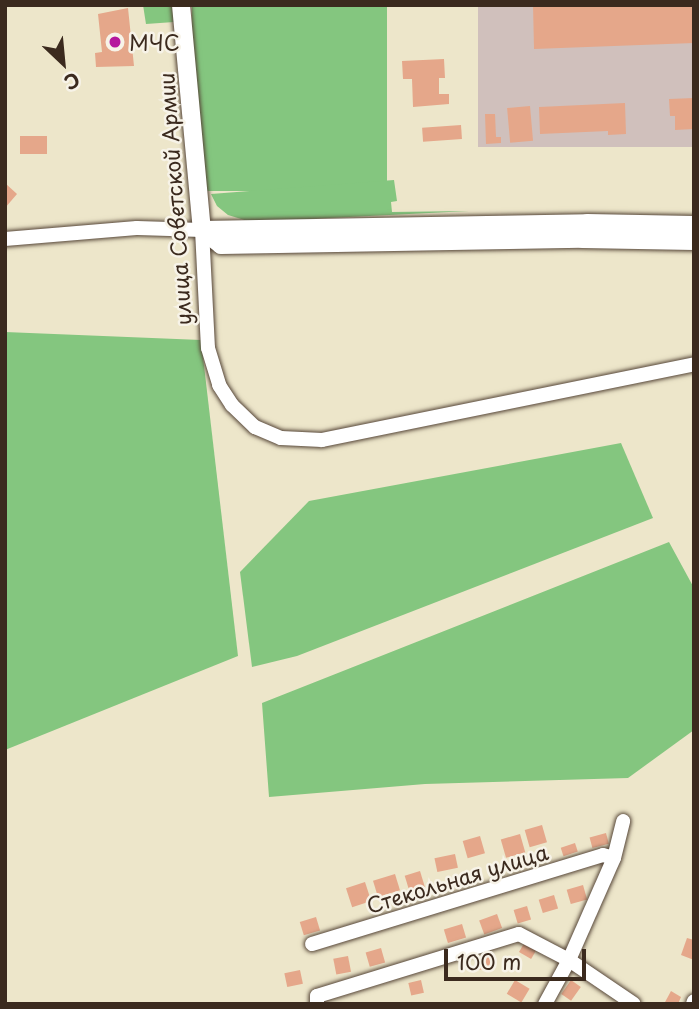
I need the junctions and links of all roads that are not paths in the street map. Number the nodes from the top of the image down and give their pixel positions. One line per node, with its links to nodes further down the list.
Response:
1 (181, 5): 3 (main road, улица Советской Армии)
2 (694, 225): 3 (main road)
3 (202, 230): 4 (street); 5 (main road); 6 (street, улица Советской Армии)
4 (5, 239)
5 (694, 241)
6 (694, 364)
7 (623, 821): 8 (street)
8 (614, 858): 9 (street, Стекольная улица); 10 (street)
9 (313, 944)
10 (569, 960): 11 (street); 12 (street); 13 (street)
11 (317, 1004)
12 (545, 1004)
13 (634, 1004)

